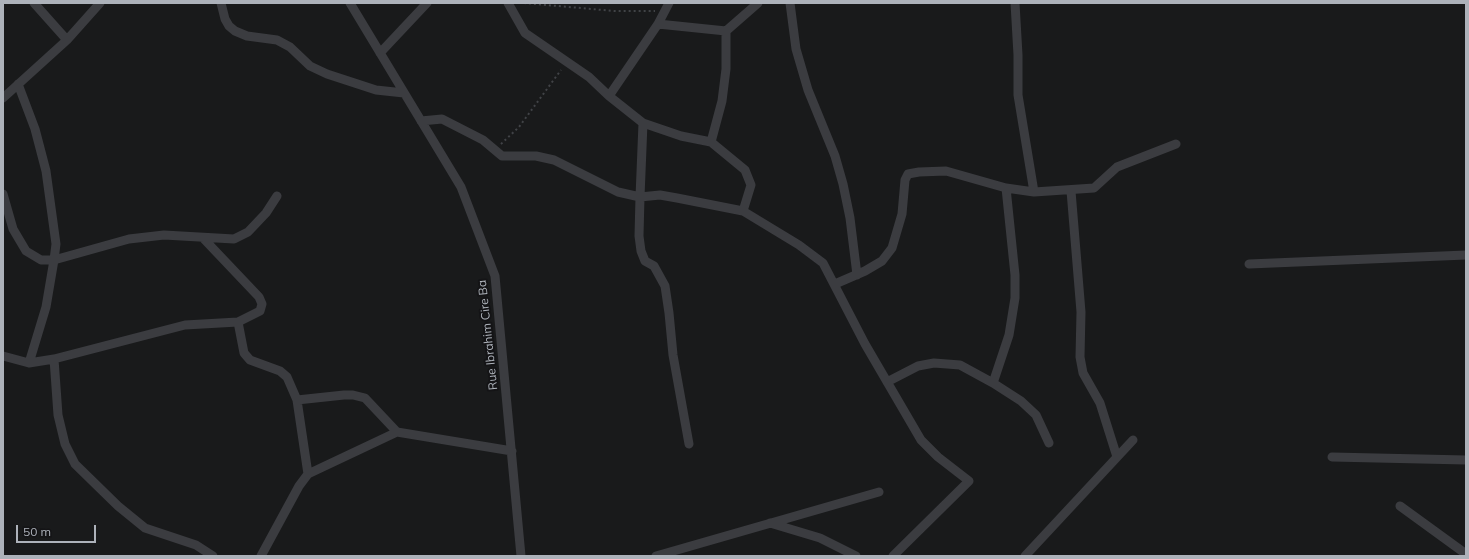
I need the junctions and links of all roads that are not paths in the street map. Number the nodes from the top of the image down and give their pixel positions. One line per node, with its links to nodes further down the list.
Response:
1 (34, 3): 13 (street)
2 (100, 3): 13 (street)
3 (221, 3): 16 (street)
4 (350, 3): 14 (street, Rue Ibrahim Cire Ba)
5 (427, 3): 14 (street)
6 (508, 3): 17 (street)
7 (758, 3): 12 (street)
8 (790, 3): 34 (street)
9 (1015, 3): 25 (street)
10 (667, 7): 11 (street)
11 (658, 24): 12 (street); 17 (street)
12 (726, 31): 21 (street)
13 (67, 40): 15 (street)
14 (380, 53): 16 (street, Rue Ibrahim Cire Ba)
15 (18, 84): 18 (street); 32 (street)
16 (404, 93): 19 (street, Rue Ibrahim Cire Ba)
17 (610, 96): 20 (street)
18 (3, 98)
19 (421, 122): 28 (street); 47 (street, Rue Ibrahim Cire Ba)
20 (644, 123): 21 (street); 28 (street)
21 (711, 142): 29 (street)
22 (1176, 144): 24 (street)
23 (1006, 188): 25 (street); 34 (street); 41 (street)
24 (1071, 191): 25 (street); 48 (street)
25 (1034, 192)
26 (3, 194): 32 (street)
27 (277, 196): 30 (street)
28 (640, 197): 29 (street); 46 (street)
29 (743, 211): 35 (street)
30 (203, 238): 32 (street); 36 (street)
31 (1466, 255): 33 (street)
32 (54, 260): 39 (street)
33 (1249, 264)
34 (857, 275): 35 (street)
35 (835, 284): 40 (street)
36 (238, 322): 38 (street); 42 (street)
37 (3, 356): 39 (street)
38 (54, 359): 39 (street); 56 (street)
39 (28, 363)
40 (887, 382): 41 (street); 61 (street)
41 (994, 383): 45 (street)
42 (297, 400): 43 (street); 51 (street)
43 (397, 432): 47 (street); 51 (street)
44 (1133, 440): 48 (street)
45 (1049, 443)
46 (689, 444)
47 (512, 451): 58 (street, Rue Ibrahim Cire Ba)
48 (1117, 457): 62 (street)
49 (1332, 457): 50 (street)
50 (1466, 460)
51 (308, 474): 57 (street)
52 (879, 492): 54 (street)
53 (1400, 506): 55 (street)
54 (770, 523): 59 (street); 60 (street)
55 (1466, 554)
56 (213, 556)
57 (261, 556)
58 (521, 556)
59 (656, 556)
60 (856, 556)
61 (893, 556)
62 (1025, 556)

